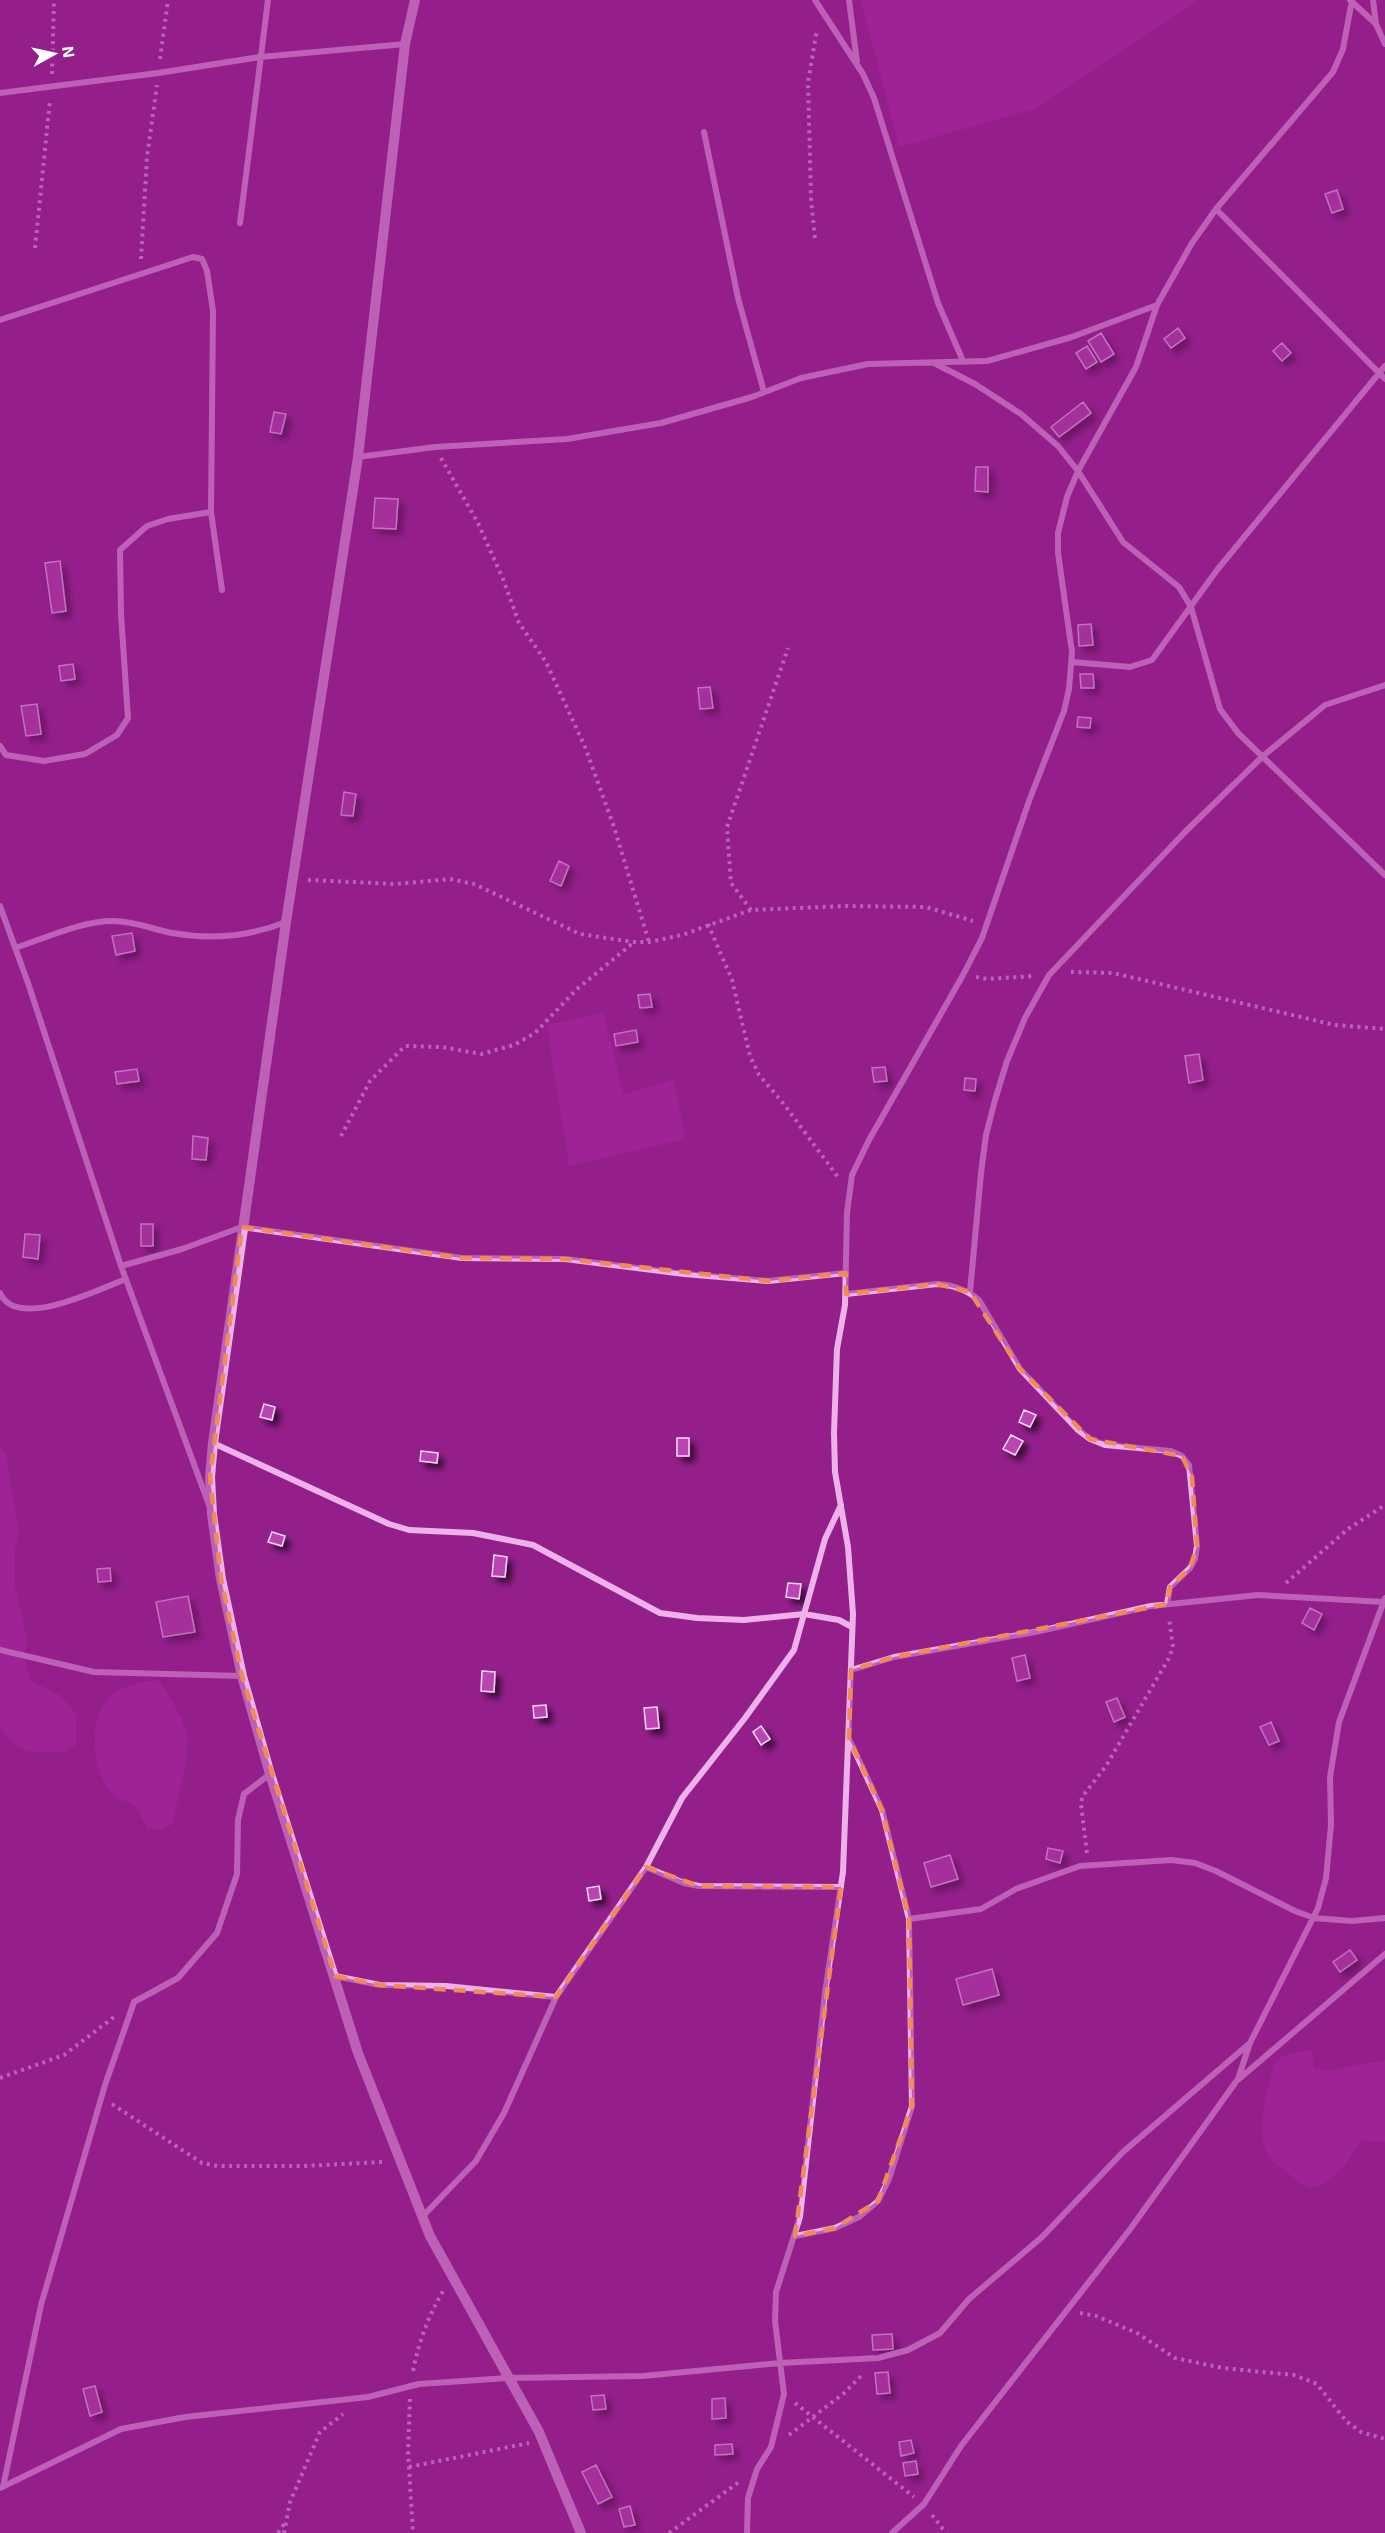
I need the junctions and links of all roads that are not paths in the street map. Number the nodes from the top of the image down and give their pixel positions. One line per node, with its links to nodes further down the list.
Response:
1 (268, 0): 10 (street)
2 (415, 0): 8 (street)
3 (815, 0): 11 (street)
4 (849, 0): 11 (street)
5 (1373, 0): 7 (street)
6 (1351, 1): 7 (street); 14 (street)
7 (1376, 24): 9 (street)
8 (405, 44): 10 (street); 24 (street)
9 (1385, 44)
10 (260, 57): 12 (street); 15 (street)
11 (857, 64): 19 (street)
12 (0, 93)
13 (704, 132): 23 (street)
14 (1216, 209): 16 (street); 21 (street)
15 (240, 223)
16 (1157, 305): 19 (street); 25 (street)
17 (0, 320): 26 (street)
18 (931, 361): 19 (street); 23 (street); 25 (street)
19 (963, 361)
20 (1385, 366): 21 (street)
21 (1380, 372): 22 (street); 28 (street)
22 (1385, 379)
23 (764, 392): 24 (street)
24 (358, 457): 36 (street)
25 (1078, 471): 28 (street); 29 (street)
26 (211, 512): 27 (street); 31 (street)
27 (222, 590)
28 (1191, 607): 29 (street); 32 (street)
29 (1072, 662): 40 (street)
30 (1385, 685): 32 (street)
31 (0, 746)
32 (1263, 756): 33 (street); 42 (street)
33 (1385, 875)
34 (0, 906): 35 (street)
35 (2, 916): 37 (street)
36 (286, 922): 37 (street); 38 (street)
37 (15, 948): 39 (street)
38 (242, 1227): 39 (street); 40 (street); 45 (street)
39 (121, 1266): 41 (street)
40 (846, 1273): 44 (street)
41 (126, 1279): 43 (street); 47 (street)
42 (970, 1292): 44 (street); 49 (street)
43 (0, 1293)
44 (846, 1294): 46 (street)
45 (213, 1443): 47 (street); 50 (street)
46 (841, 1505): 50 (street); 51 (street)
47 (212, 1514): 54 (street)
48 (1384, 1601): 49 (street); 59 (street)
49 (1167, 1604): 53 (street)
50 (804, 1614): 51 (street); 57 (street)
51 (852, 1627): 53 (street)
52 (0, 1650): 54 (street)
53 (851, 1670): 55 (street)
54 (242, 1676): 56 (street)
55 (849, 1738): 58 (street); 61 (street)
56 (270, 1774): 63 (street); 71 (street)
57 (646, 1867): 58 (street); 64 (street)
58 (841, 1887): 68 (street)
59 (1314, 1918): 60 (street); 61 (street); 65 (street)
60 (1385, 1918)
61 (909, 1919): 68 (street)
62 (1385, 1954): 66 (street)
63 (335, 1976): 64 (street); 67 (street)
64 (556, 1997): 67 (street)
65 (1250, 2043): 66 (street); 69 (street)
66 (1238, 2079): 74 (street)
67 (421, 2217): 70 (street)
68 (795, 2236): 69 (street)
69 (780, 2363): 70 (street); 73 (street)
70 (508, 2378): 71 (street); 72 (street)
71 (1, 2488)
72 (581, 2533)
73 (747, 2533)
74 (892, 2533)

